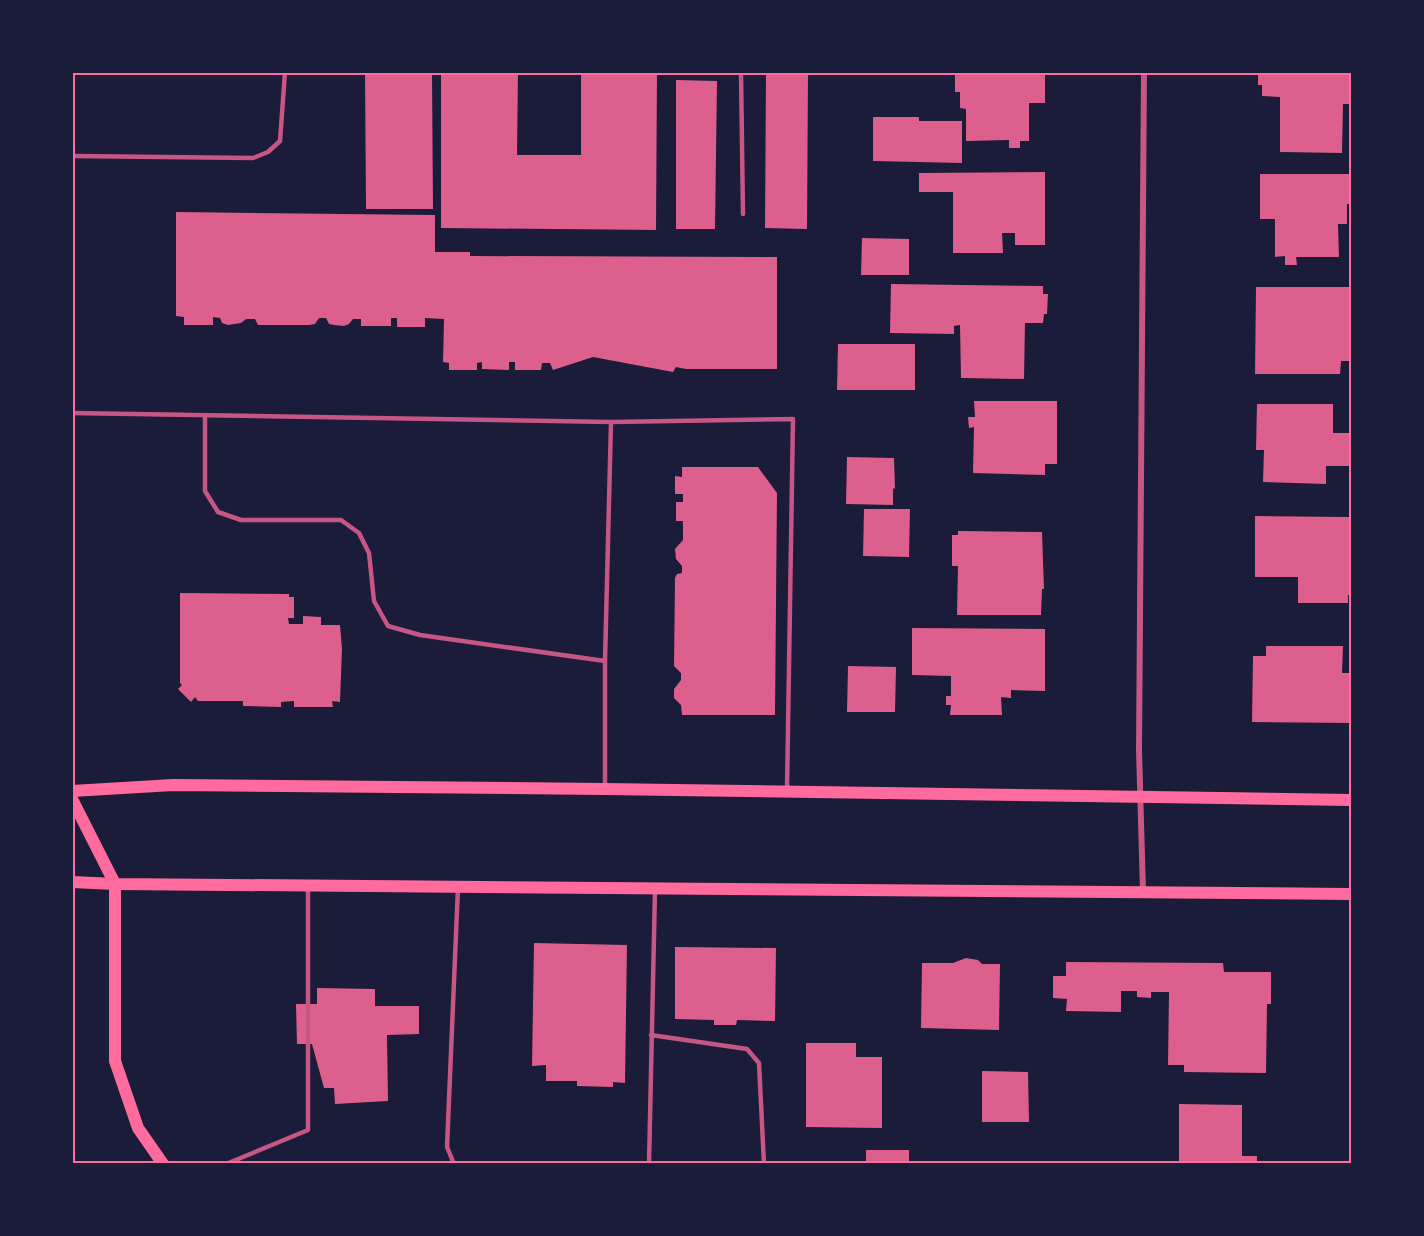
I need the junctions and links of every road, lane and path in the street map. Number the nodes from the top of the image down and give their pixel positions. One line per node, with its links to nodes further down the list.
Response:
1 (285, 72): 4 (lane)
2 (741, 72): 5 (lane)
3 (1144, 72): 13 (street)
4 (72, 156)
5 (743, 214)
6 (72, 413): 7 (lane)
7 (205, 415): 8 (lane); 9 (lane)
8 (611, 422): 9 (lane); 12 (lane)
9 (605, 662): 10 (lane)
10 (605, 789): 11 (main road); 12 (main road)
11 (72, 790)
12 (787, 792): 13 (main road)
13 (1141, 796): 15 (main road); 21 (street)
14 (72, 799): 17 (main road)
15 (1352, 800)
16 (72, 882): 17 (main road)
17 (115, 884): 18 (main road); 24 (main road)
18 (308, 885): 19 (main road); 25 (lane)
19 (458, 886): 20 (main road); 26 (lane)
20 (656, 888): 21 (main road); 23 (lane)
21 (1143, 893): 22 (main road)
22 (1352, 894)
23 (651, 1035): 27 (lane); 28 (lane)
24 (163, 1164)
25 (226, 1164)
26 (454, 1164)
27 (649, 1164)
28 (764, 1164)

